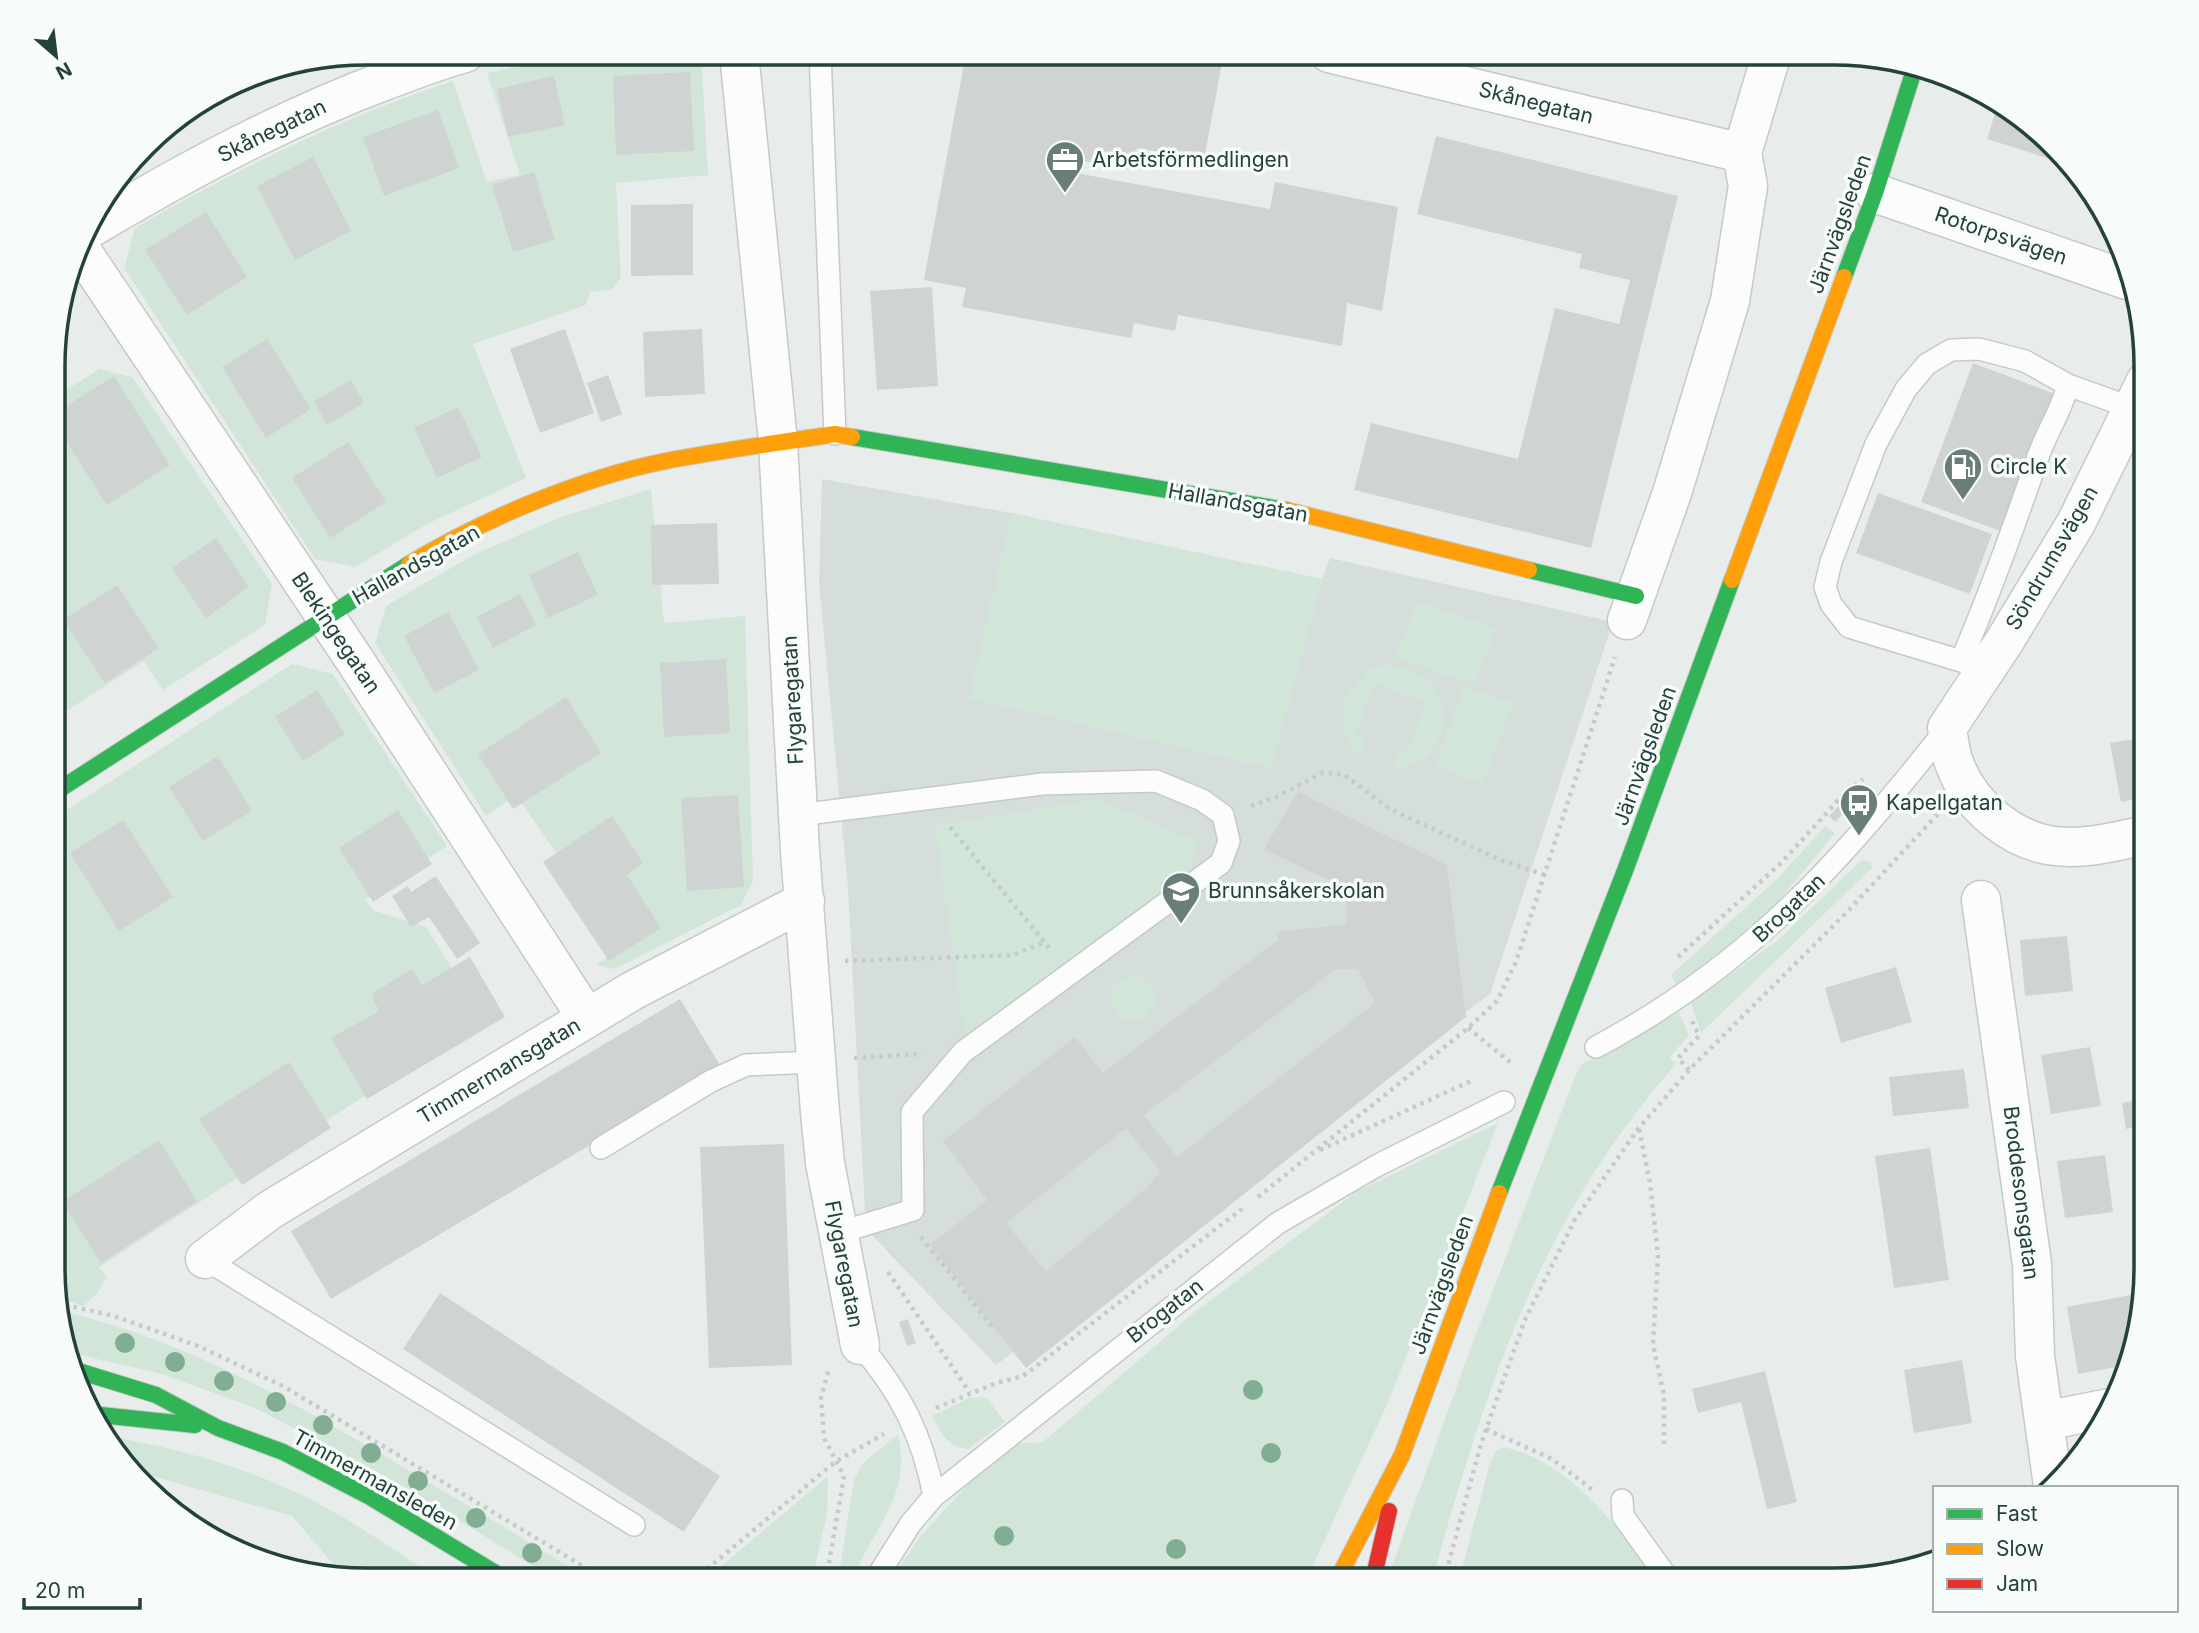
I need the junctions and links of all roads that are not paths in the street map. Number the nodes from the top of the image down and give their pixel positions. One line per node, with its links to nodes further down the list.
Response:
1 (430, 65): 9 (street, Skånegatan)
2 (740, 65): 16 (street, Flygaregatan)
3 (820, 65): 15 (lane)
4 (1379, 65): 7 (street, Skånegatan)
5 (1768, 65): 7 (street)
6 (1912, 75): 8 (main road, Järnvägsleden)
7 (1742, 153): 17 (street)
8 (1875, 193): 11 (street, Rotorpsvägen); 39 (main road, Järnvägsleden)
9 (102, 221)
10 (85, 258): 18 (street, Blekingegatan)
11 (2121, 278)
12 (2068, 385): 13 (lane); 19 (lane); 19 (lane)
13 (2134, 394)
14 (2134, 405): 19 (street, Söndrumsvägen)
15 (835, 434): 16 (main road, Hallandsgatan); 17 (main road, Hallandsgatan)
16 (778, 442): 18 (main road, Hallandsgatan); 22 (street, Flygaregatan)
17 (1632, 608)
18 (325, 617): 21 (main road, Hallandsgatan); 26 (street, Blekingegatan)
19 (1973, 666): 20 (street, Söndrumsvägen)
20 (1947, 728): 23 (street); 27 (lane, Brogatan)
21 (65, 786)
22 (799, 815): 25 (street, Flygaregatan); 31 (lane)
23 (2134, 837)
24 (1980, 900): 37 (street, Broddesonsgatan)
25 (804, 901): 26 (street, Timmermansgatan); 28 (street, Flygaregatan)
26 (587, 1018): 32 (street, Timmermansgatan)
27 (1596, 1047)
28 (831, 1060): 30 (lane); 31 (street, Flygaregatan)
29 (1504, 1102): 41 (lane, Brogatan)
30 (601, 1148)
31 (853, 1228): 33 (street, Flygaregatan)
32 (205, 1259): 43 (lane)
33 (860, 1345): 41 (lane)
34 (84, 1373): 38 (main road, Timmermansleden)
35 (2098, 1410): 37 (street)
36 (104, 1415): 38 (main road, Timmermansleden)
37 (2044, 1421): 40 (street, Broddesonsgatan)
38 (218, 1428): 44 (main road, Timmermansleden)
39 (1402, 1455): 46 (main road, Järnvägsleden); 47 (main road, Järnvägsleden)
40 (2051, 1475)
41 (934, 1496): 45 (lane, Brogatan)
42 (1622, 1508): 48 (lane)
43 (634, 1525)
44 (487, 1568)
45 (883, 1568)
46 (1343, 1568)
47 (1376, 1568)
48 (1661, 1568)

